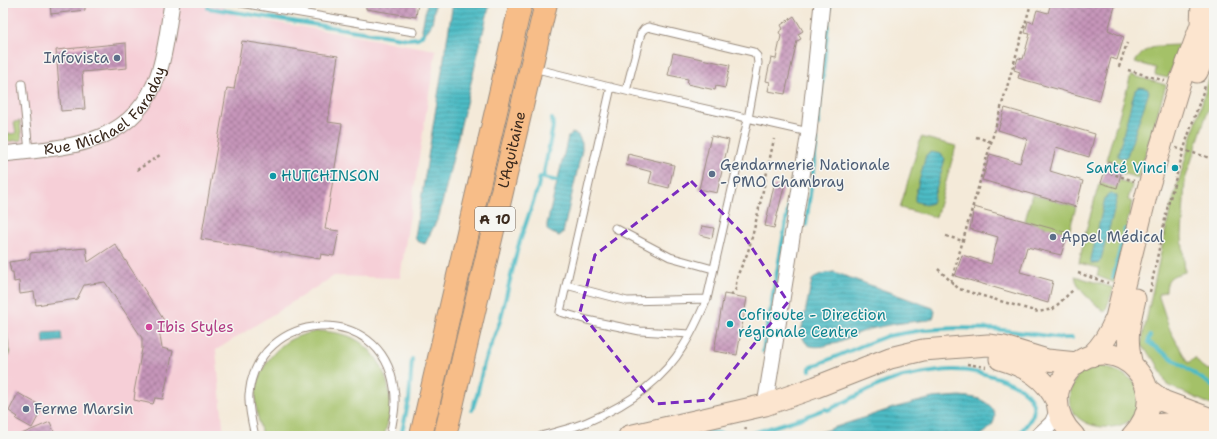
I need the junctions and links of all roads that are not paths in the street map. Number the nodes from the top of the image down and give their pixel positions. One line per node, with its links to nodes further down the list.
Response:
1 (172, 3): 16 (street, Rue Michael Faraday)
2 (242, 3): 8 (lane)
3 (521, 3): 34 (highway, L'Aquitaine / A 10)
4 (546, 3): 10 (highway, L'Aquitaine / A 10)
5 (822, 3): 15 (street)
6 (1202, 3): 7 (street); 24 (street)
7 (1214, 12)
8 (414, 32)
9 (1214, 39): 25 (street)
10 (531, 68): 12 (lane); 35 (highway, L'Aquitaine / A 10)
11 (22, 84): 16 (lane)
12 (611, 87): 13 (lane); 20 (lane)
13 (626, 91): 14 (lane); 14 (lane)
14 (748, 119): 15 (lane); 19 (lane)
15 (809, 132): 27 (street)
16 (29, 151): 17 (street, Rue Michael Faraday)
17 (3, 154)
18 (615, 228): 19 (lane)
19 (713, 270): 21 (lane)
20 (566, 285): 21 (lane); 22 (lane)
21 (707, 299): 22 (lane)
22 (690, 334): 36 (lane)
23 (944, 349): 24 (street); 27 (street); 28 (street)
24 (1084, 360): 25 (street); 28 (street)
25 (1132, 365): 26 (street)
26 (1147, 389): 29 (street); 31 (street)
27 (765, 405): 37 (street)
28 (1058, 406): 38 (street); 39 (street)
29 (1214, 420)
30 (1214, 430): 31 (street)
31 (1136, 433)
32 (255, 436): 33 (lane)
33 (390, 436)
34 (421, 436)
35 (445, 436)
36 (541, 436)
37 (630, 436)
38 (1038, 436)
39 (1074, 436)

